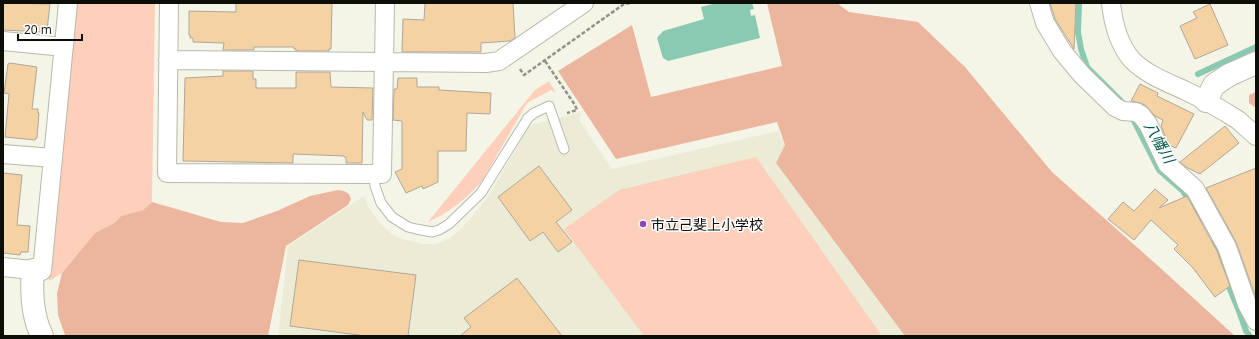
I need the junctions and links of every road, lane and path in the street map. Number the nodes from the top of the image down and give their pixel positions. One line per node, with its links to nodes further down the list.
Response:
1 (68, 3): 9 (street)
2 (169, 3): 11 (street)
3 (385, 3): 13 (street)
4 (584, 3): 10 (street)
5 (630, 3): 12 (path)
6 (1039, 3): 24 (street)
7 (1111, 3): 15 (street)
8 (3, 41): 9 (street)
9 (64, 47): 20 (street)
10 (509, 54): 12 (path); 13 (street)
11 (168, 60): 13 (street); 21 (street)
12 (545, 61): 16 (path)
13 (384, 62): 21 (street)
14 (1256, 63): 15 (street)
15 (1206, 101): 17 (street)
16 (575, 105)
17 (1256, 136)
18 (564, 149): 21 (lane)
19 (3, 154): 20 (street)
20 (53, 158): 23 (street)
21 (374, 174)
22 (3, 267): 23 (street)
23 (33, 270): 25 (street)
24 (1256, 321)
25 (42, 336)

